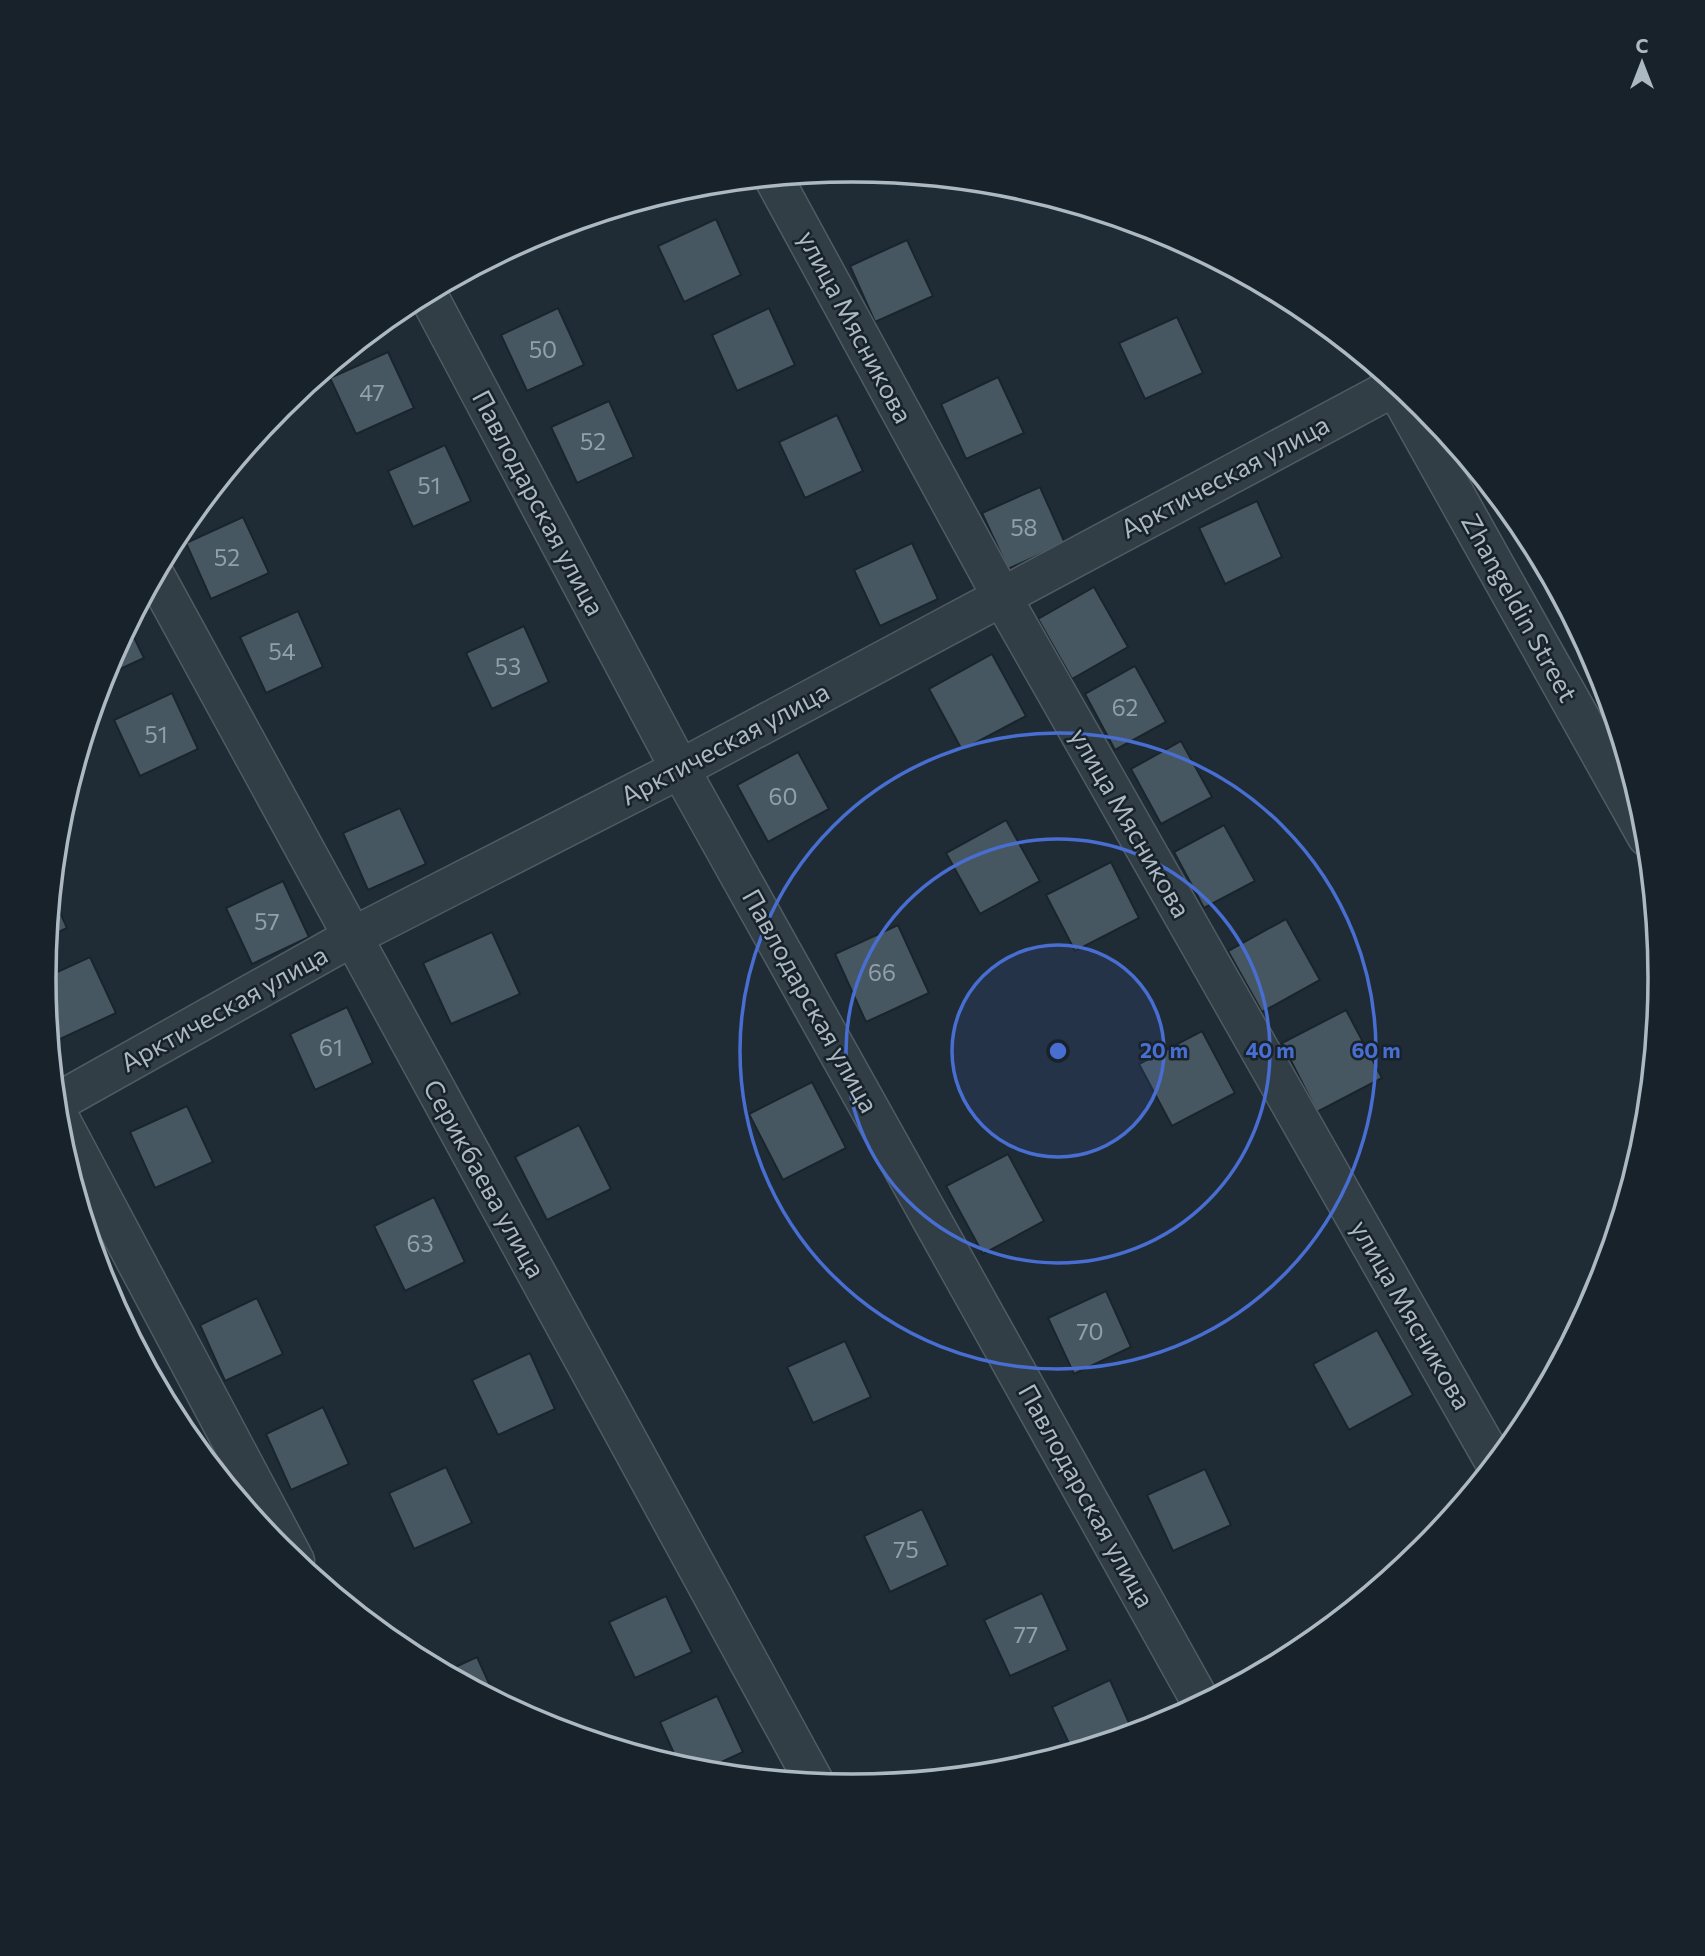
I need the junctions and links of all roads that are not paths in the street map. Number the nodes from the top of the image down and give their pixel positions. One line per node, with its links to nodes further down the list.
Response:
1 (778, 185): 6 (street, улица Мясникова)
2 (431, 303): 7 (street, Павлодарская улица)
3 (1387, 387): 6 (street, Арктическая улица)
4 (1407, 407): 8 (street, Zhangeldin Street)
5 (160, 585): 9 (street, Серикбаева улица)
6 (1002, 597): 7 (street, Арктическая улица); 12 (street, улица Мясникова)
7 (680, 769): 9 (street, Арктическая улица); 14 (street, Павлодарская улица)
8 (1630, 807)
9 (352, 937): 10 (street, Арктическая улица); 15 (street, Серикбаева улица)
10 (65, 1098)
11 (74, 1146): 13 (street)
12 (1490, 1455)
13 (278, 1529)
14 (1197, 1696)
15 (810, 1773)

